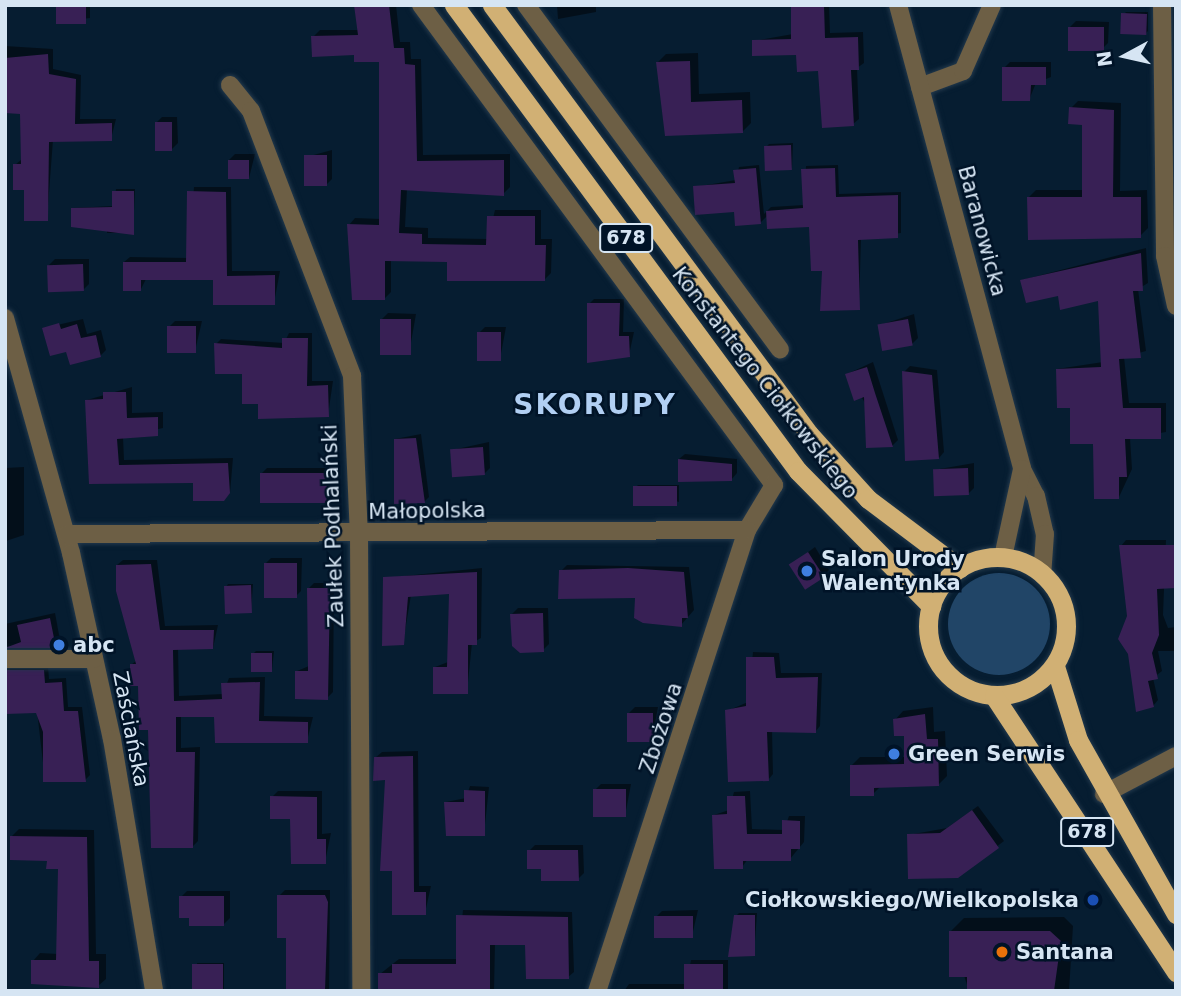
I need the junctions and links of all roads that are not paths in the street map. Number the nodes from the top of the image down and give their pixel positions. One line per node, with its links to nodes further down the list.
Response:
1 (421, 5): 15 (street, Zbożowa)
2 (454, 5): 21 (highway, Konstantego Ciołkowskiego / 678)
3 (492, 5): 19 (highway, Konstantego Ciołkowskiego / 678)
4 (526, 5): 13 (street)
5 (898, 5): 9 (street, Baranowicka)
6 (992, 5): 9 (street)
7 (1162, 5): 10 (street)
8 (230, 85): 17 (street, Zaułek Podhalański)
9 (920, 87): 14 (street, Baranowicka)
10 (1168, 127): 11 (street)
11 (1176, 306)
12 (5, 318): 16 (street, Zaściańska)
13 (780, 349)
14 (1022, 469): 18 (street, Baranowicka); 20 (street, Baranowicka)
15 (747, 530): 17 (street, Małopolska); 32 (street, Zbożowa)
16 (66, 534): 17 (street, Małopolska); 23 (street, Zaściańska)
17 (359, 535): 31 (street, Zaułek Podhalański)
18 (1003, 557): 19 (highway); 20 (highway)
19 (960, 568): 21 (highway)
20 (1042, 573): 24 (highway)
21 (931, 606): 25 (highway)
22 (5, 659): 23 (street)
23 (94, 659): 30 (street, Zaściańska)
24 (1055, 666): 25 (highway); 27 (highway, 678)
25 (994, 696): 29 (highway, 678)
26 (1176, 756): 27 (street)
27 (1104, 794): 28 (highway, 678)
28 (1176, 914)
29 (1176, 972)
30 (155, 991)
31 (361, 991)
32 (597, 991)

